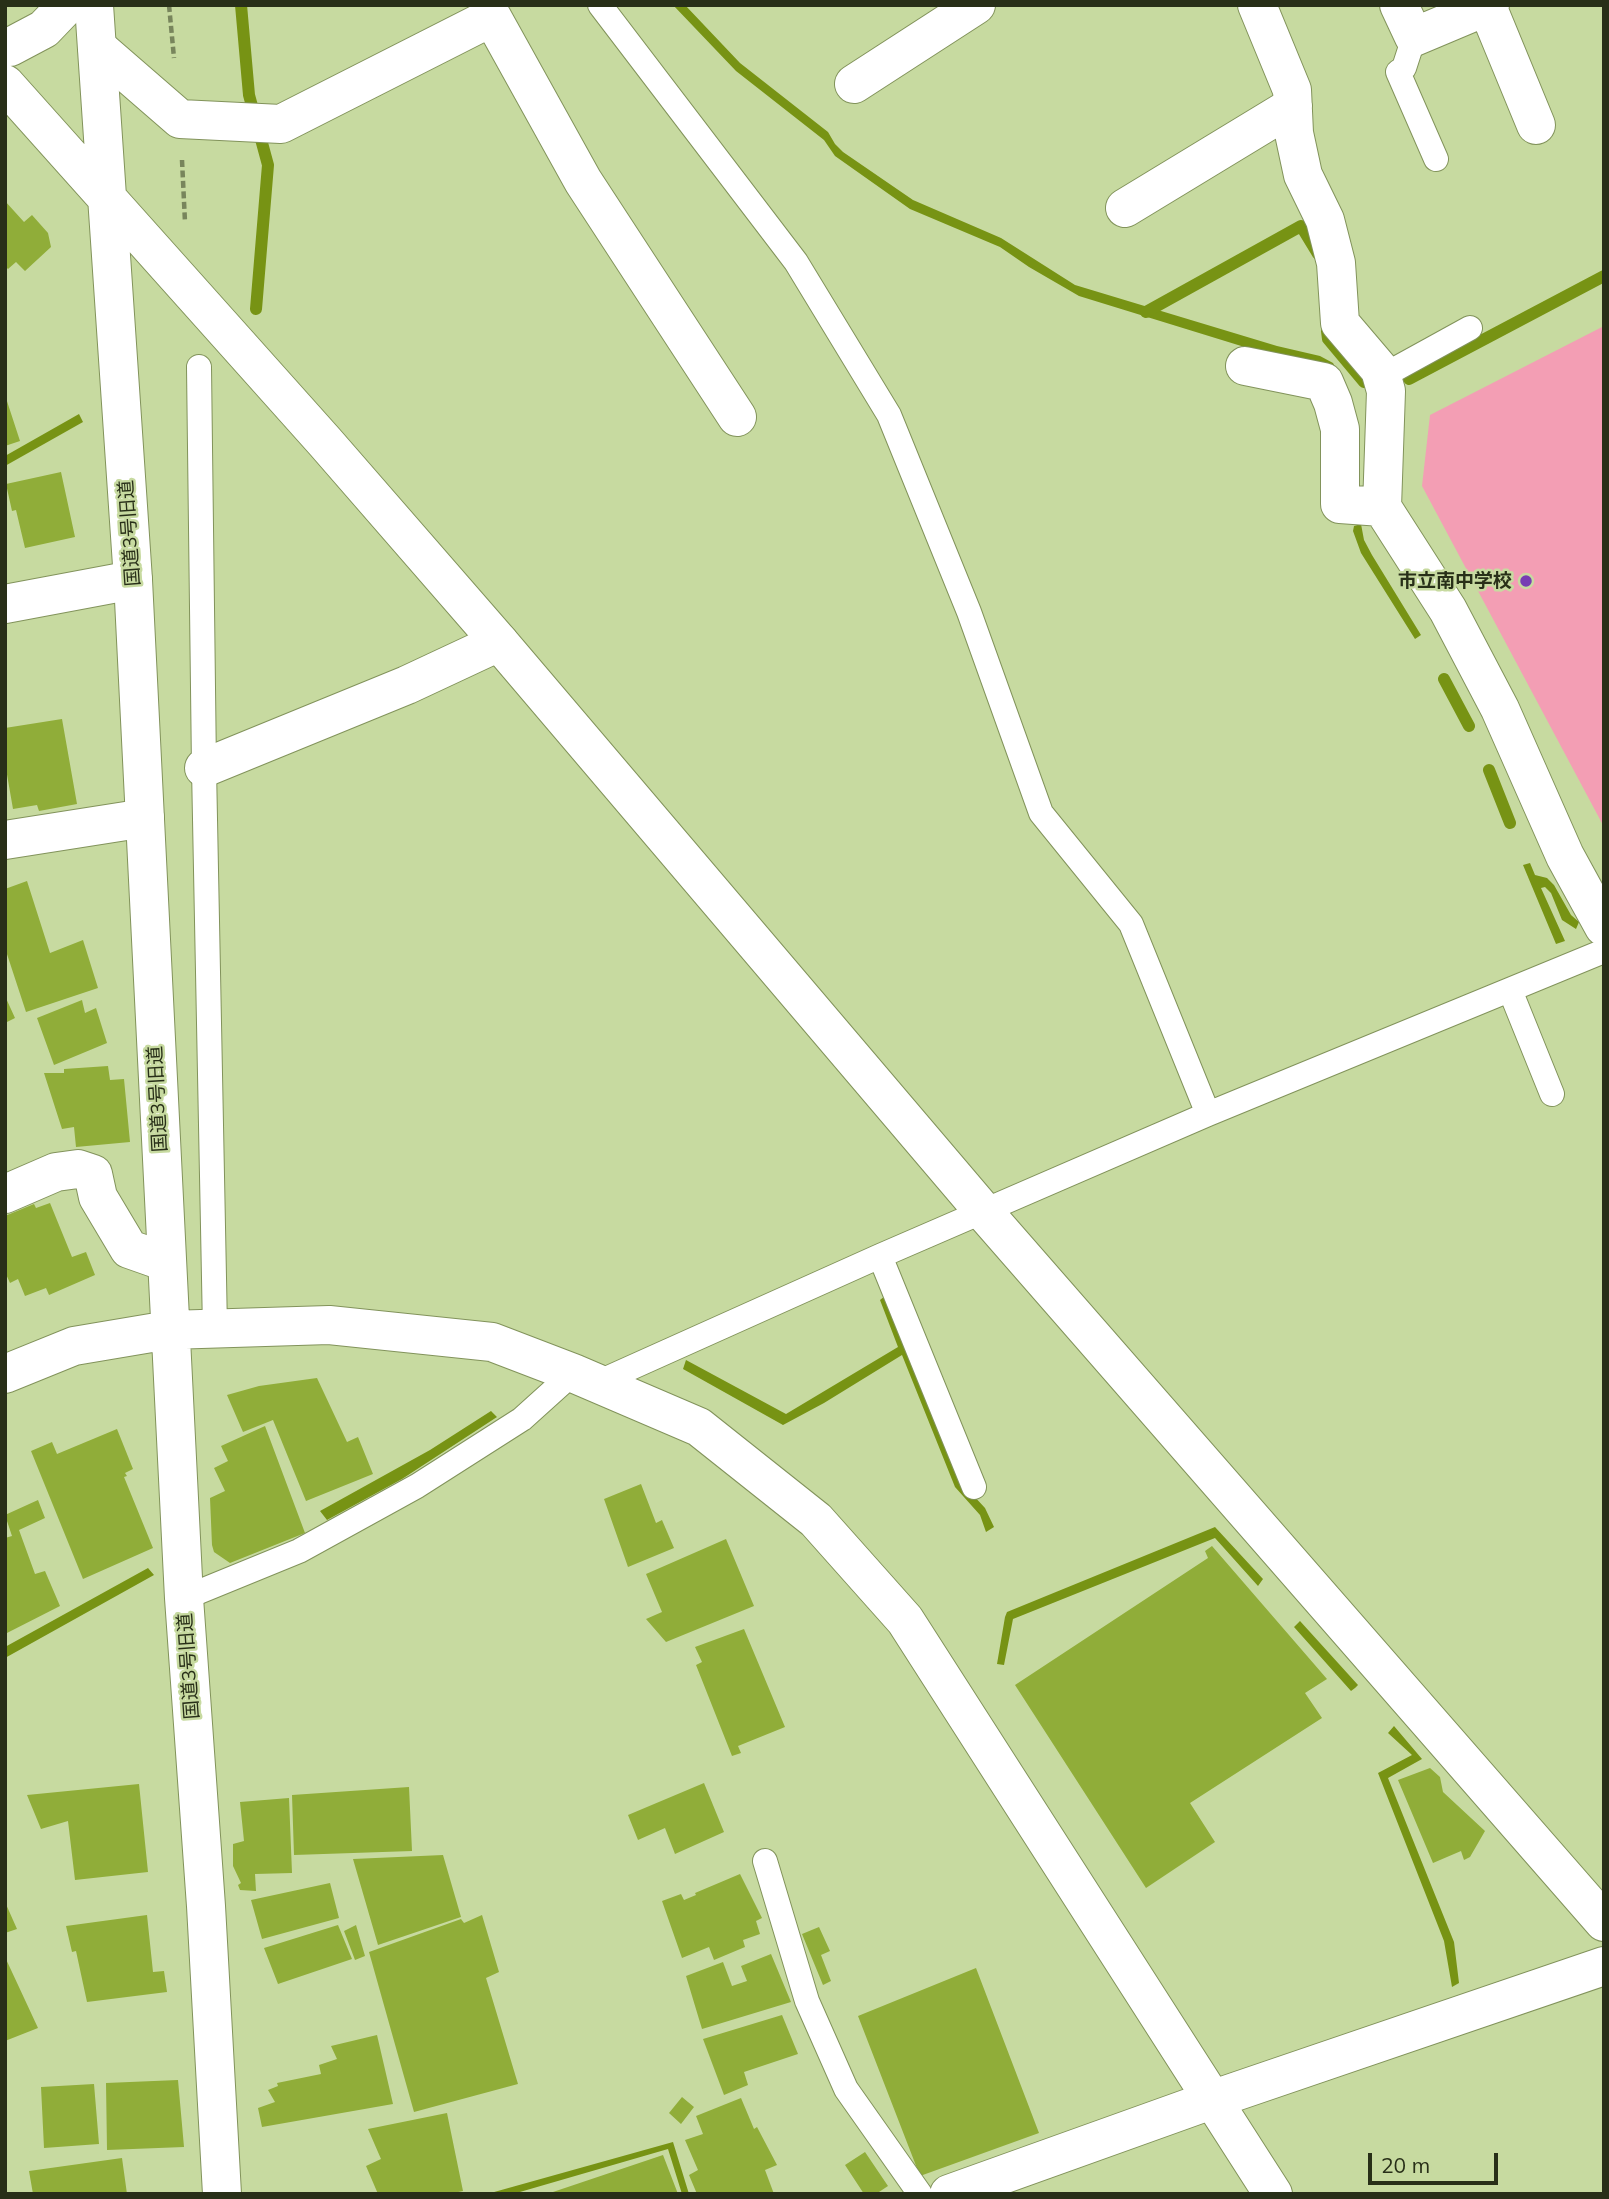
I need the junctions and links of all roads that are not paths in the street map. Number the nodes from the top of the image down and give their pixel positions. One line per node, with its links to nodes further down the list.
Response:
1 (67, 5): 8 (street)
2 (94, 5): 9 (street, 国道3号旧道)
3 (600, 5): 33 (lane)
4 (976, 5): 11 (street)
5 (1257, 5): 12 (street)
6 (1488, 6): 7 (street); 13 (street)
7 (1406, 21): 14 (lane)
8 (5, 47)
9 (97, 47): 15 (street, 国道3号旧道); 21 (street)
10 (5, 84): 15 (street)
11 (854, 85)
12 (1293, 106): 16 (street); 20 (street)
13 (1536, 125)
14 (1436, 159)
15 (107, 199): 23 (street, 国道3号旧道); 25 (street)
16 (1125, 208)
17 (1470, 328): 20 (lane)
18 (1245, 366): 22 (street)
19 (199, 367): 26 (lane)
20 (1381, 377): 22 (street)
21 (737, 417)
22 (1382, 507): 29 (street)
23 (133, 579): 24 (street); 27 (street, 国道3号旧道)
24 (5, 604)
25 (499, 642): 26 (street); 35 (street)
26 (204, 768): 38 (lane)
27 (145, 818): 28 (street); 37 (street, 国道3号旧道)
28 (5, 840)
29 (1604, 927)
30 (1604, 951): 31 (lane)
31 (1510, 990): 32 (lane); 33 (lane)
32 (1552, 1094)
33 (1208, 1114): 35 (lane)
34 (5, 1194): 37 (street)
35 (984, 1211): 36 (lane); 45 (street)
36 (880, 1256): 41 (lane); 42 (lane)
37 (166, 1262): 39 (street, 国道3号旧道)
38 (215, 1329): 39 (street); 41 (street)
39 (169, 1330): 40 (street); 43 (street, 国道3号旧道)
40 (5, 1374)
41 (585, 1378): 43 (lane); 47 (street)
42 (974, 1487)
43 (184, 1598): 49 (street, 国道3号旧道)
44 (765, 1861): 50 (lane)
45 (1604, 1922)
46 (1604, 1966): 47 (street)
47 (1214, 2099): 48 (street); 52 (street)
48 (1018, 2183): 51 (street)
49 (222, 2194)
50 (920, 2194)
51 (949, 2194)
52 (1273, 2194)

